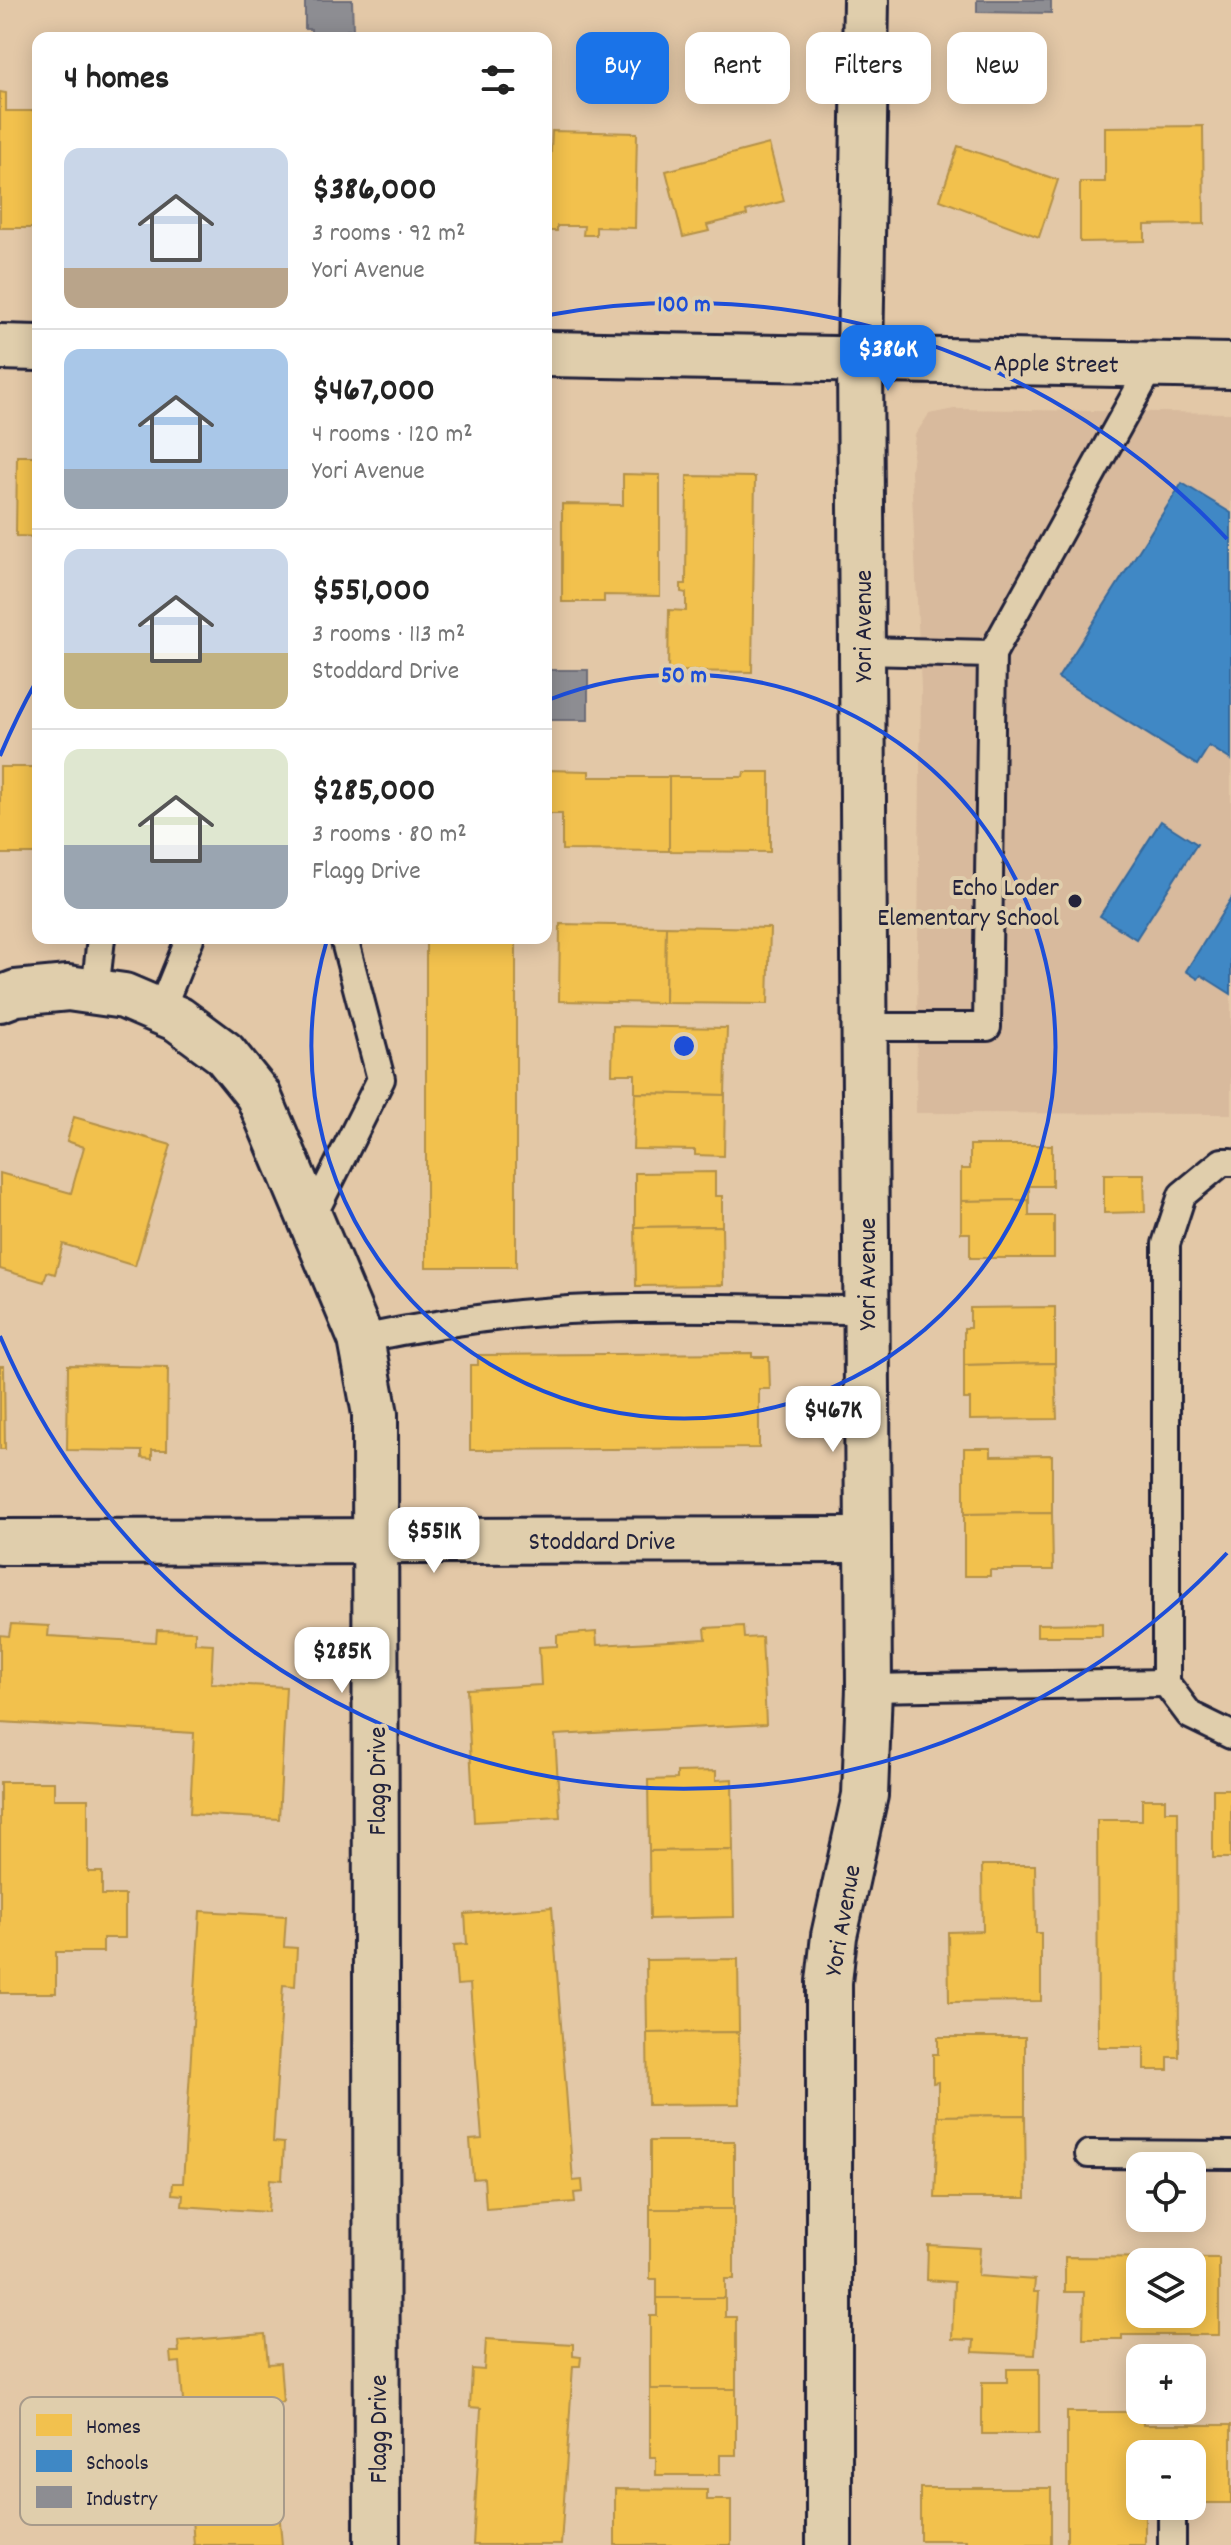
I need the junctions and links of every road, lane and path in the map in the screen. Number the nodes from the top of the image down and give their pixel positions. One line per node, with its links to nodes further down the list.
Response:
1 (866, 0): 5 (street, Yori Avenue)
2 (0, 347): 3 (street)
3 (32, 348)
4 (552, 354): 5 (street, Apple Street)
5 (860, 358): 6 (street, Apple Street); 8 (street, Yori Avenue)
6 (1152, 365): 7 (street, Apple Street); 9 (lane)
7 (1231, 366)
8 (862, 651): 9 (lane); 16 (street, Yori Avenue)
9 (992, 654): 16 (lane)
10 (100, 944): 13 (lane)
11 (188, 944): 15 (lane)
12 (346, 944): 18 (lane)
13 (95, 992): 14 (street, Flagg Drive); 15 (street, Flagg Drive)
14 (0, 999)
15 (160, 1012): 18 (street, Flagg Drive)
16 (863, 1027): 19 (street, Yori Avenue)
17 (1231, 1162): 24 (lane)
18 (311, 1219): 20 (street, Flagg Drive)
19 (866, 1310): 20 (lane); 21 (street, Yori Avenue)
20 (361, 1339): 22 (street, Flagg Drive)
21 (867, 1540): 22 (street, Stoddard Drive); 25 (street, Yori Avenue)
22 (376, 1541): 23 (street, Stoddard Drive); 30 (street, Flagg Drive)
23 (0, 1542)
24 (1166, 1683): 25 (lane); 26 (lane)
25 (869, 1688): 31 (street, Yori Avenue)
26 (1231, 1735)
27 (1089, 2154): 28 (lane)
28 (1231, 2155)
29 (1172, 2520): 32 (lane)
30 (377, 2545)
31 (829, 2545)
32 (1172, 2545)

